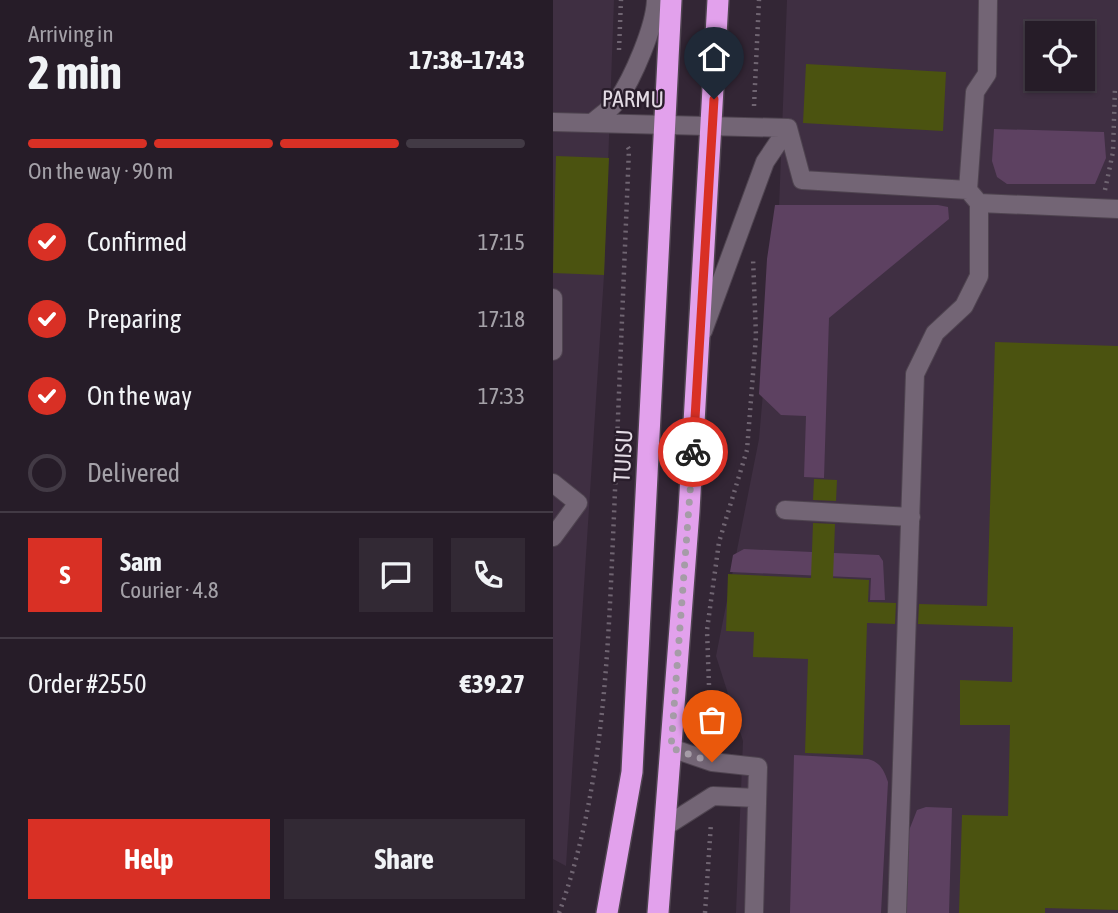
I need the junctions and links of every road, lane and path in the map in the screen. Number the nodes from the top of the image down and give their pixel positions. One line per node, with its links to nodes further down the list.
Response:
1 (656, 0): 8 (street)
2 (671, 0): 10 (highway, TUISU)
3 (718, 0): 11 (highway)
4 (759, 0): 12 (path)
5 (988, 0): 14 (street)
6 (1115, 87): 15 (path)
7 (553, 122): 8 (street, PARMU)
8 (592, 123): 9 (street, PARMU)
9 (615, 124): 10 (street, PARMU); 29 (path)
10 (664, 124): 11 (street, PARMU); 30 (highway, TUISU)
11 (713, 124): 12 (street, PARMU); 18 (highway)
12 (754, 126): 13 (street, PARMU)
13 (789, 128): 14 (street); 18 (street)
14 (973, 196): 15 (street); 22 (street)
15 (1109, 208)
16 (753, 253): 25 (path)
17 (553, 298): 19 (street)
18 (700, 341): 24 (highway)
19 (553, 351)
20 (553, 483): 23 (street)
21 (785, 510): 22 (street)
22 (911, 517): 34 (street)
23 (553, 537)
24 (671, 748): 25 (street); 28 (highway)
25 (712, 762): 27 (street)
26 (713, 796): 27 (street); 28 (street); 32 (path)
27 (757, 798): 33 (street)
28 (666, 826): 31 (highway)
29 (559, 913)
30 (607, 913)
31 (658, 913)
32 (705, 913)
33 (754, 913)
34 (897, 913)

